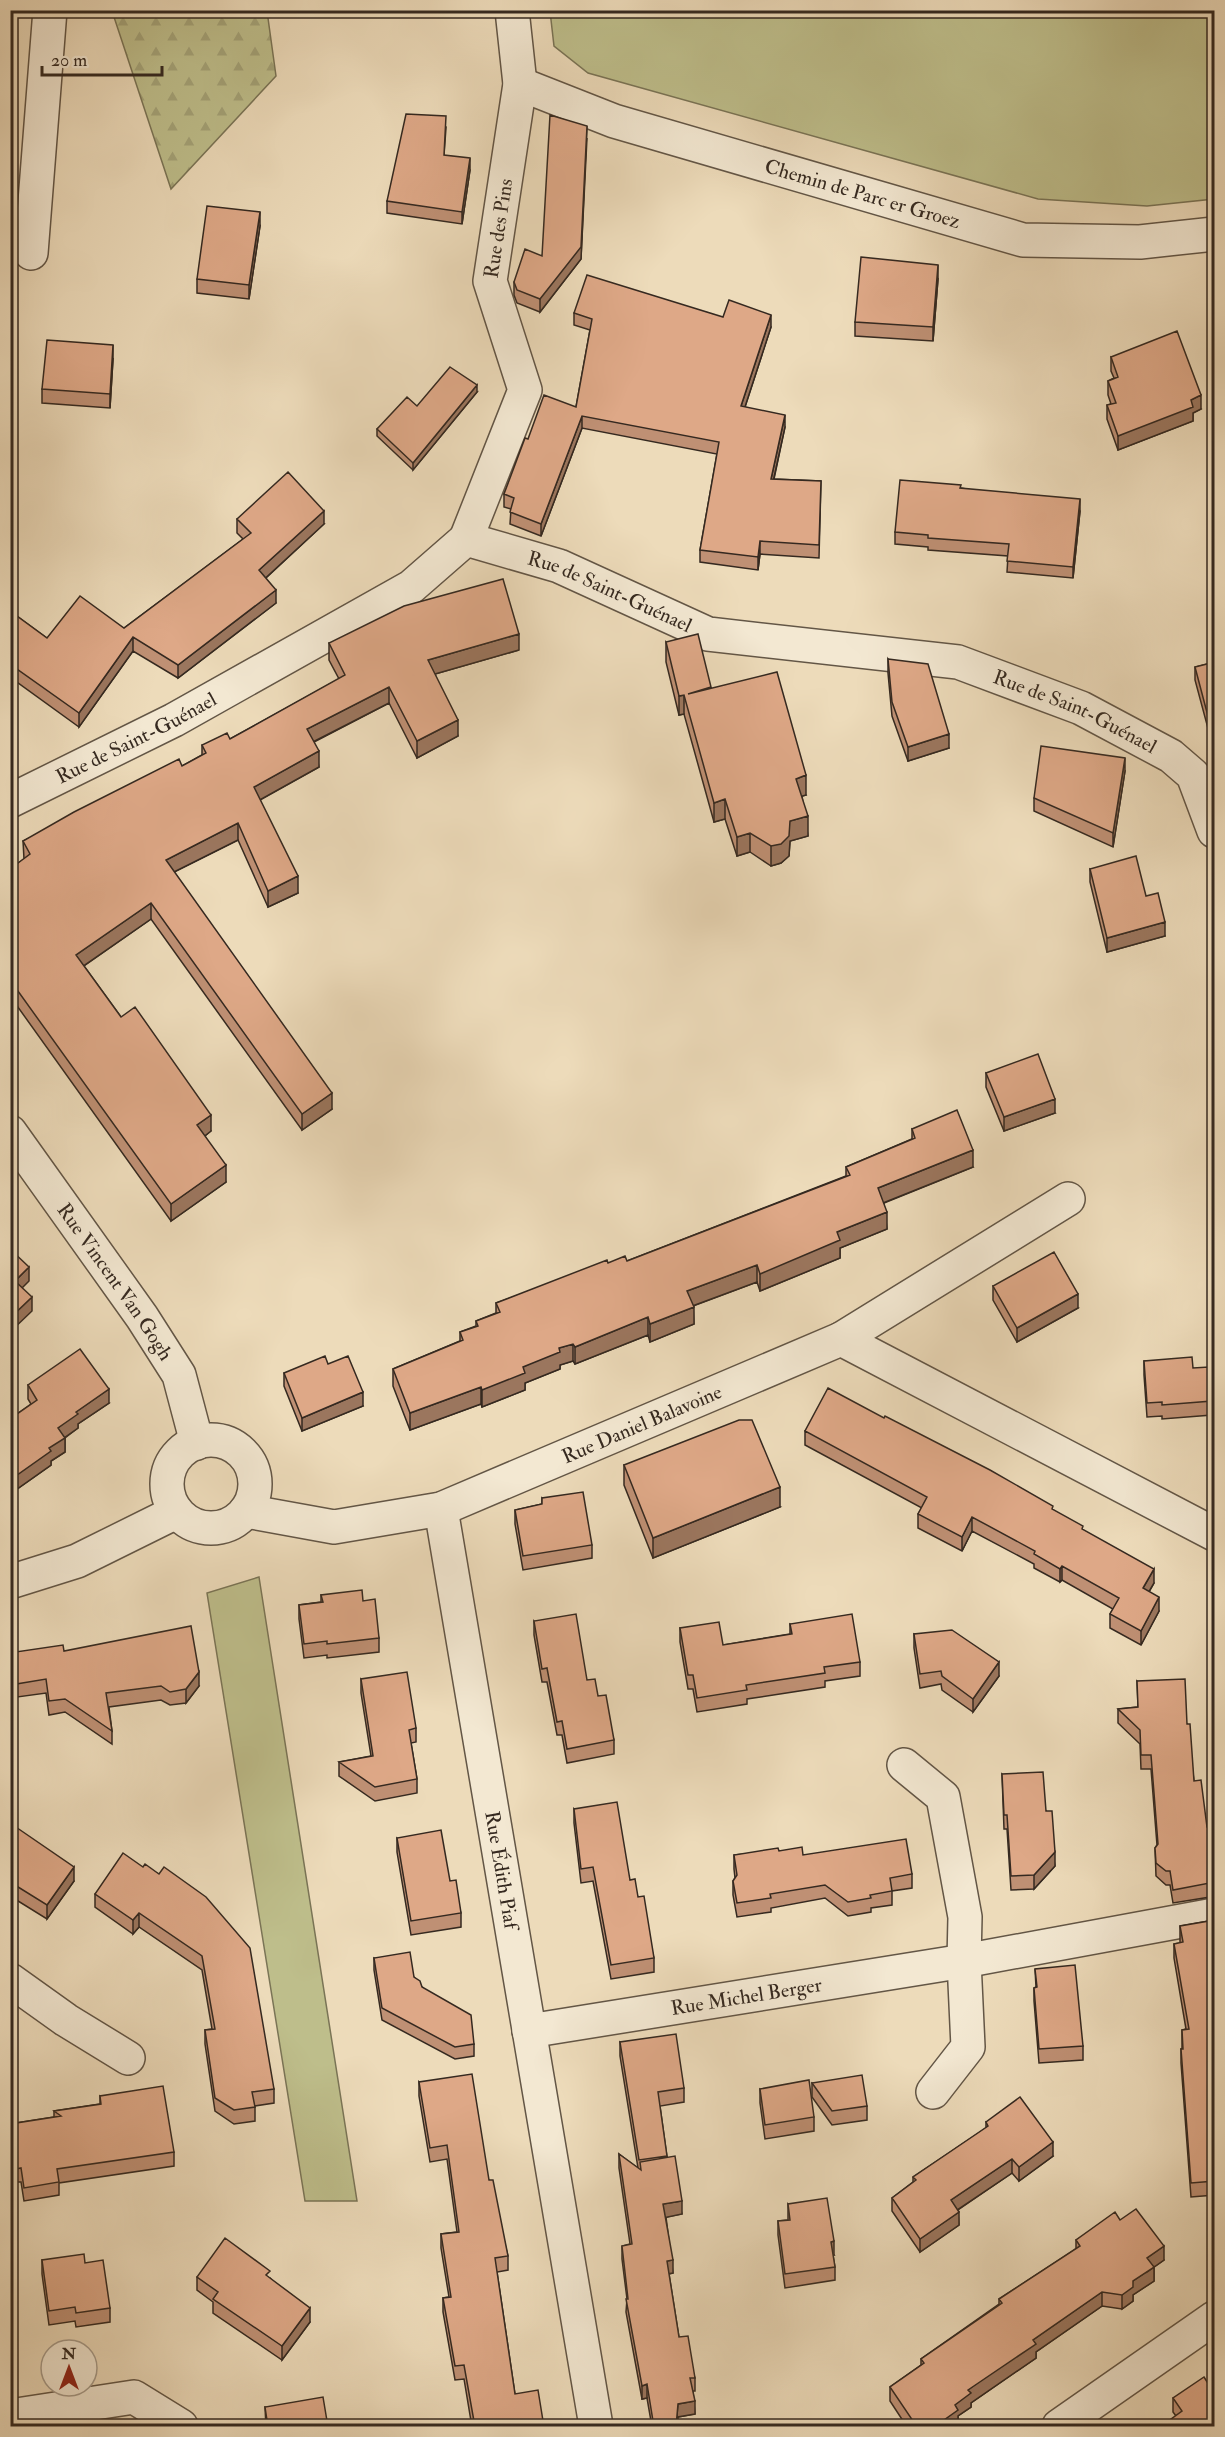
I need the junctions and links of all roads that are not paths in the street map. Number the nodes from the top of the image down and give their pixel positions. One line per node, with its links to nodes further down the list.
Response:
1 (50, 10): 5 (street)
2 (512, 10): 3 (street, Rue des Pins)
3 (520, 84): 4 (street, Chemin de Parc er Groez); 6 (street, Rue des Pins)
4 (1215, 234)
5 (31, 253)
6 (466, 539): 7 (street, Rue de Saint-Guénael); 8 (street, Rue de Saint-Guénael)
7 (1204, 767): 9 (street, Rue de Saint-Guénael)
8 (10, 801)
9 (1215, 831)
10 (10, 1132): 13 (street, Rue Vincent Van Gogh)
11 (1068, 1199): 12 (street, Rue Daniel Balavoine)
12 (841, 1339): 14 (street, Rue Daniel Balavoine); 17 (street)
13 (197, 1443): 15 (street); 16 (street)
14 (441, 1509): 15 (street); 23 (street, Rue Édith Piaf)
15 (246, 1511): 16 (street)
16 (176, 1512): 18 (street)
17 (1215, 1534)
18 (10, 1581)
19 (904, 1765): 21 (street)
20 (1215, 1915): 21 (street, Rue Michel Berger)
21 (964, 1961): 23 (street, Rue Michel Berger); 25 (street)
22 (10, 1980): 24 (street)
23 (529, 2031): 29 (street, Rue Édith Piaf)
24 (128, 2058)
25 (933, 2092)
26 (1215, 2318): 30 (street)
27 (10, 2416): 28 (street)
28 (181, 2427)
29 (596, 2427)
30 (1059, 2427)

